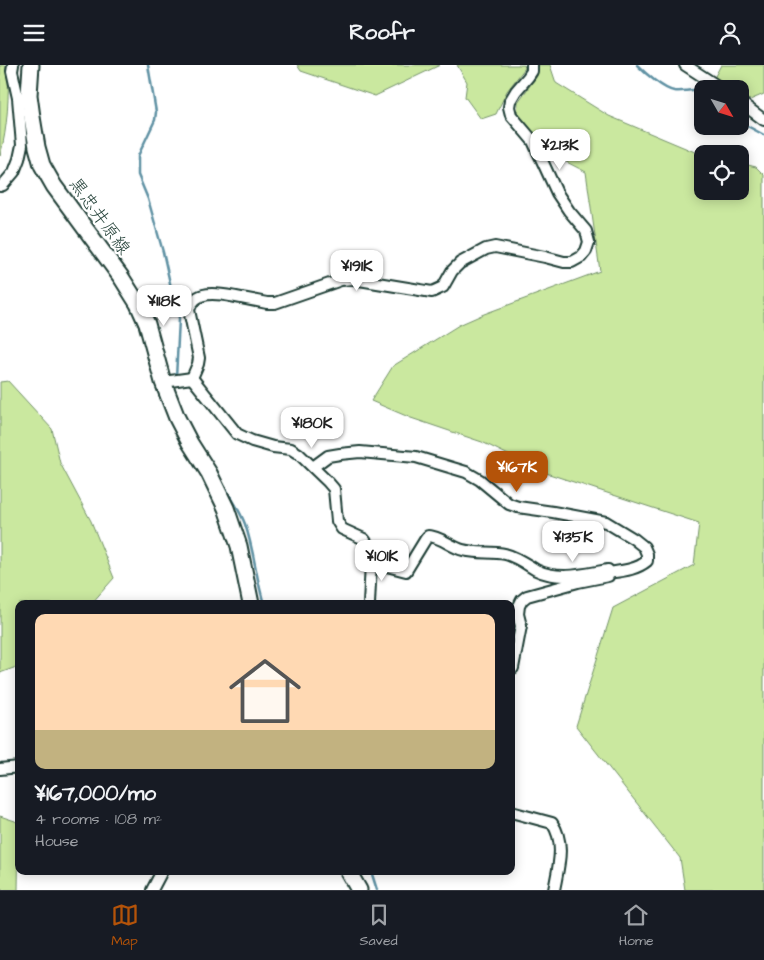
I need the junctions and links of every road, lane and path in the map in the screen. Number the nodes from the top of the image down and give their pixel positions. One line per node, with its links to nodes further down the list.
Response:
1 (13, 65): 8 (street)
2 (31, 65): 10 (main road, 黒忠井原線)
3 (532, 65): 9 (street)
4 (685, 65): 5 (street)
5 (708, 80)
6 (749, 109): 7 (street)
7 (764, 120)
8 (0, 186)
9 (192, 378): 10 (street); 11 (street)
10 (171, 381): 14 (main road, 黒忠井原線)
11 (313, 467): 12 (street); 13 (street)
12 (371, 562): 13 (street); 15 (street)
13 (608, 573): 16 (street)
14 (250, 600)
15 (369, 600)
16 (515, 658)
17 (15, 767): 18 (street)
18 (0, 769)
19 (515, 813): 24 (street)
20 (160, 875): 22 (street)
21 (350, 875): 23 (main road)
22 (152, 890)
23 (359, 890)
24 (554, 890)

